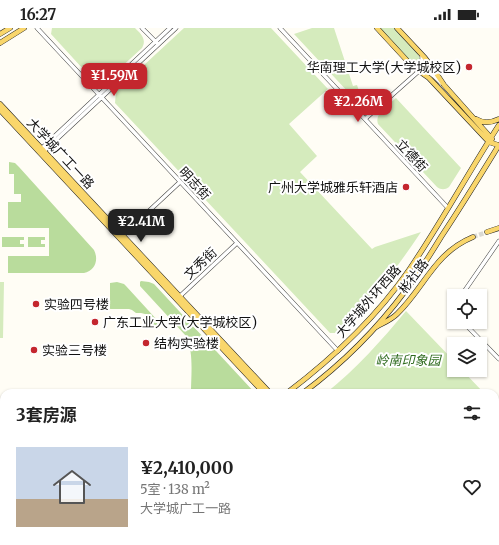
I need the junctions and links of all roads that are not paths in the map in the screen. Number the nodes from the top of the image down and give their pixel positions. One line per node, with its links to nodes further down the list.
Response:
1 (10, 28): 10 (main road)
2 (24, 28): 11 (main road)
3 (37, 28): 16 (street, 明志街)
4 (142, 28): 12 (street)
5 (170, 28): 12 (street)
6 (175, 28): 12 (street)
7 (280, 28): 20 (street, 立德街)
8 (377, 28): 14 (main road)
9 (397, 28): 13 (main road)
10 (0, 34)
11 (0, 43)
12 (157, 43): 16 (street)
13 (422, 54): 14 (street); 15 (main road)
14 (419, 71): 15 (street); 20 (street); 23 (main road)
15 (444, 85): 19 (main road)
16 (100, 96): 25 (street); 26 (street, 明志街)
17 (0, 104): 25 (main road, 大学城广工一路)
18 (0, 110): 25 (main road, 大学城广工一路)
19 (472, 117): 21 (main road); 23 (main road)
20 (365, 119): 27 (street, 立德街)
21 (499, 119)
22 (499, 125): 23 (main road, 大学城外环西路)
23 (490, 140): 24 (main road); 27 (main road, 大学城外环西路)
24 (499, 145): 36 (main road, 大学城外环西路)
25 (41, 151): 30 (main road, 大学城广工一路)
26 (180, 182): 30 (street); 33 (street, 明志街)
27 (448, 208): 38 (main road, 大学城外环西路)
28 (499, 228): 29 (main road)
29 (487, 232)
30 (121, 236): 35 (main road, 大学城广工一路)
31 (473, 237): 36 (main road, 彬社路)
32 (499, 241): 34 (street)
33 (237, 242): 35 (street, 文秀街); 38 (street, 明志街)
34 (466, 289)
35 (178, 297): 41 (main road, 大学城广工一路); 42 (main road, 大学城广工一路)
36 (373, 329): 45 (main road, 大学城外环西路)
37 (470, 329): 39 (street)
38 (338, 351): 40 (main road, 大学城外环西路)
39 (499, 359)
40 (296, 386): 43 (main road, 大学城外环西路); 44 (main road)
41 (260, 389)
42 (266, 389)
43 (292, 389)
44 (295, 389)
45 (308, 389)

